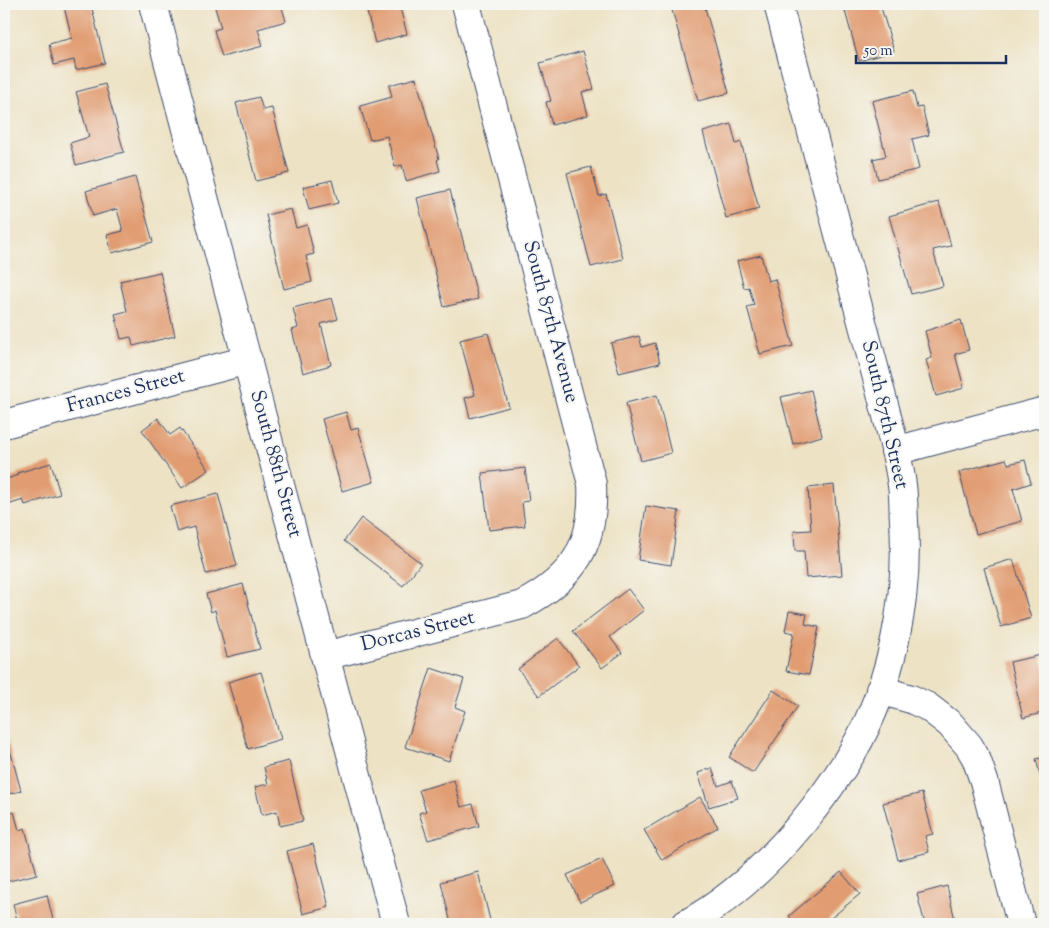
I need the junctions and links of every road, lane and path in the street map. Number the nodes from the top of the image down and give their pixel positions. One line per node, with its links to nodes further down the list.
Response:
1 (153, 4): 4 (street, South 88th Street)
2 (466, 4): 8 (street, South 87th Avenue)
3 (778, 4): 7 (street, South 87th Street)
4 (248, 360): 6 (street, Frances Street); 9 (street, South 88th Street)
5 (1045, 411): 7 (street)
6 (4, 424)
7 (895, 451): 10 (street, South 87th Street)
8 (512, 608): 9 (street, Dorcas Street)
9 (325, 656): 11 (street, South 88th Street)
10 (880, 690): 12 (street, South 87th Street); 13 (street)
11 (396, 924)
12 (686, 924)
13 (1021, 924)

